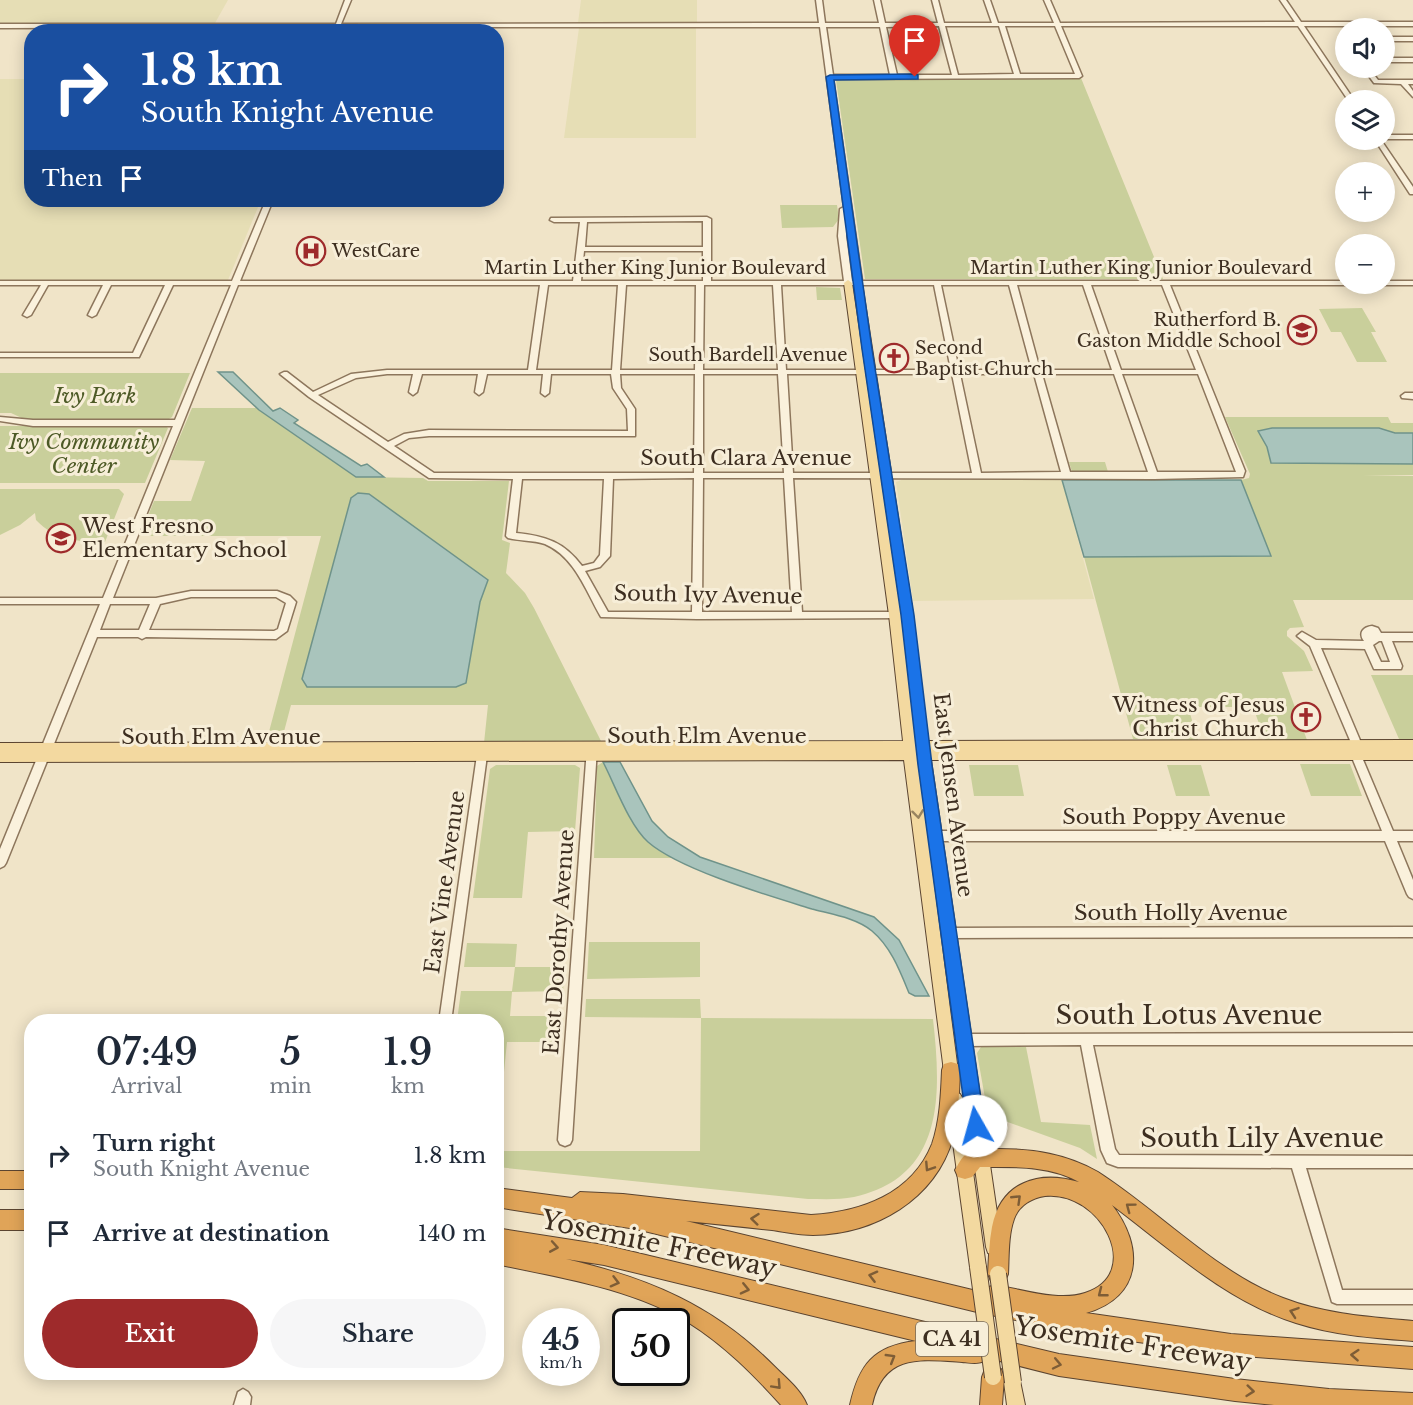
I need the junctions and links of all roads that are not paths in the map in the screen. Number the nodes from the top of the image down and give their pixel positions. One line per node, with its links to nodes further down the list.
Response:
1 (348, 0): 8 (street)
2 (819, 0): 14 (street, East Jensen Avenue)
3 (877, 0): 15 (street)
4 (935, 0): 9 (street)
5 (987, 0): 10 (street)
6 (1047, 0): 11 (street)
7 (1283, 0): 12 (street)
8 (338, 24)
9 (942, 24): 10 (street); 15 (street); 25 (street)
10 (998, 24): 11 (street); 26 (street)
11 (1058, 24): 12 (street); 26 (street)
12 (1300, 24): 13 (street); 30 (street)
13 (1413, 24)
14 (822, 25): 15 (street); 18 (street); 23 (street, East Jensen Avenue)
15 (883, 25): 24 (street)
16 (0, 26): 17 (street)
17 (24, 26)
18 (504, 27)
19 (1395, 39): 20 (street)
20 (1413, 39)
21 (1395, 60): 22 (street)
22 (1413, 60)
23 (830, 77): 24 (street); 51 (street, East Jensen Avenue)
24 (894, 77): 25 (street)
25 (956, 77): 26 (street)
26 (1018, 77)
27 (1373, 78): 28 (street)
28 (1403, 82): 29 (street); 31 (street)
29 (1413, 82)
30 (1344, 90)
31 (1413, 95)
32 (1395, 137): 33 (street)
33 (1413, 137)
34 (1385, 150): 35 (street)
35 (1413, 192)
36 (266, 207): 45 (street)
37 (554, 220): 38 (street)
38 (584, 220): 39 (street); 40 (street)
39 (581, 249): 40 (street); 47 (street)
40 (707, 249): 49 (street)
41 (0, 283): 42 (street, Martin Luther King Junior Boulevard)
42 (46, 283): 43 (street, Martin Luther King Junior Boulevard); 59 (street)
43 (108, 283): 44 (street, Martin Luther King Junior Boulevard); 60 (street)
44 (170, 283): 45 (street, Martin Luther King Junior Boulevard); 61 (street)
45 (235, 283): 46 (street, Martin Luther King Junior Boulevard); 80 (street)
46 (544, 283): 47 (street, Martin Luther King Junior Boulevard); 70 (street)
47 (578, 283): 48 (street, Martin Luther King Junior Boulevard)
48 (622, 283): 49 (street, Martin Luther King Junior Boulevard); 63 (street)
49 (704, 283): 50 (street, Martin Luther King Junior Boulevard); 64 (street)
50 (777, 283): 51 (street, Martin Luther King Junior Boulevard); 71 (street)
51 (853, 283): 52 (street, Martin Luther King Junior Boulevard); 65 (main road, East Jensen Avenue)
52 (937, 283): 53 (street, Martin Luther King Junior Boulevard); 66 (street)
53 (1012, 283): 54 (street, Martin Luther King Junior Boulevard); 67 (street)
54 (1086, 283): 55 (street, Martin Luther King Junior Boulevard); 72 (street)
55 (1165, 283): 56 (street, Martin Luther King Junior Boulevard); 73 (street)
56 (1335, 283)
57 (1395, 283): 58 (street)
58 (1413, 283)
59 (27, 315)
60 (92, 315)
61 (0, 355)
62 (548, 371): 63 (street, South Bardell Avenue); 70 (street, South Bardell Avenue); 77 (street)
63 (616, 371): 64 (street, South Bardell Avenue); 81 (street)
64 (700, 371): 71 (street, South Bardell Avenue); 86 (street)
65 (865, 371): 66 (street, South Bardell Avenue); 71 (street, South Bardell Avenue); 88 (main road, East Jensen Avenue); 89 (main road, East Jensen Avenue)
66 (956, 371): 67 (street, South Bardell Avenue); 82 (street)
67 (1037, 371): 72 (street, South Bardell Avenue); 83 (street)
68 (418, 372): 69 (street, South Bardell Avenue); 75 (street); 78 (street, South Bardell Avenue)
69 (483, 372): 70 (street, South Bardell Avenue); 76 (street)
70 (532, 372)
71 (783, 372): 87 (street)
72 (1117, 372): 73 (street, South Bardell Avenue); 90 (street)
73 (1201, 372): 90 (street, South Clara Avenue)
74 (285, 374): 78 (street)
75 (413, 392)
76 (479, 392)
77 (545, 393)
78 (312, 395): 81 (street)
79 (3, 419): 80 (street)
80 (177, 423): 92 (street)
81 (388, 446): 84 (street, South Clara Avenue)
82 (977, 475): 83 (street, South Clara Avenue); 89 (street, South Clara Avenue)
83 (1065, 475): 90 (street, South Clara Avenue)
84 (519, 476): 85 (street, South Clara Avenue); 91 (street, South Ivy Avenue)
85 (609, 476): 86 (street, South Clara Avenue); 91 (street)
86 (700, 476): 87 (street, South Clara Avenue); 98 (street)
87 (788, 476): 88 (street, South Clara Avenue); 95 (street)
88 (876, 476): 89 (street, South Clara Avenue); 96 (main road, East Jensen Avenue)
89 (888, 476): 97 (main road, East Jensen Avenue)
90 (1154, 476)
91 (579, 570): 98 (street, South Ivy Avenue)
92 (107, 600): 93 (street); 94 (street); 99 (street)
93 (0, 601)
94 (156, 601): 100 (street); 100 (street)
95 (797, 614): 96 (street, South Ivy Avenue); 98 (street, South Ivy Avenue)
96 (895, 615): 97 (street, South Ivy Avenue); 108 (main road, East Jensen Avenue)
97 (908, 615): 108 (main road, East Jensen Avenue)
98 (697, 616)
99 (93, 633): 100 (street); 109 (street)
100 (142, 635)
101 (1302, 636): 103 (street)
102 (1413, 637): 103 (street)
103 (1314, 644): 106 (street)
104 (1413, 745): 106 (main road, South Elm Avenue)
105 (0, 748): 109 (main road, South Elm Avenue)
106 (1356, 750): 108 (main road, South Elm Avenue); 111 (main road, South Elm Avenue); 114 (street)
107 (592, 751): 108 (main road, South Elm Avenue); 110 (main road, South Elm Avenue); 127 (street, East Dorothy Avenue)
108 (917, 751): 113 (main road, East Jensen Avenue); 117 (main road, East Jensen Avenue, one-way to 117)
109 (45, 752): 110 (main road, South Elm Avenue); 112 (main road, South Elm Avenue); 116 (street)
110 (483, 752): 122 (street, East Vine Avenue)
111 (1413, 755)
112 (0, 757)
113 (935, 836): 114 (street, South Poppy Avenue); 120 (main road, East Jensen Avenue)
114 (1390, 836): 115 (street, South Poppy Avenue); 118 (street)
115 (1413, 836)
116 (0, 863)
117 (927, 886): 120 (main road); 121 (main road, East Jensen Avenue)
118 (1413, 894)
119 (1413, 932): 120 (street, South Holly Avenue)
120 (949, 933): 123 (main road, East Jensen Avenue)
121 (940, 986): 123 (main road); 126 (main road, East Jensen Avenue)
122 (446, 1014)
123 (965, 1040): 124 (street, South Lotus Avenue); 130 (main road, East Jensen Avenue)
124 (1086, 1040): 125 (street, South Lotus Avenue); 128 (street, South Lily Avenue)
125 (1413, 1040)
126 (951, 1070): 130 (main road, East Jensen Avenue); 133 (highway, one-way to 133)
127 (565, 1140)
128 (1297, 1161): 129 (street, South Lily Avenue); 141 (street)
129 (1413, 1161)
130 (973, 1164): 139 (main road, East Jensen Avenue); 142 (highway, one-way to 130); 145 (main road, East Jensen Avenue, bridge)
131 (0, 1180): 132 (highway)
132 (24, 1180)
133 (504, 1197)
134 (504, 1198): 140 (highway, Yosemite Freeway / CA 41, one-way to 134)
135 (0, 1220): 136 (highway)
136 (24, 1220)
137 (504, 1239): 143 (highway, Yosemite Freeway / CA 41, one-way to 143)
138 (504, 1256): 147 (highway, one-way to 147)
139 (998, 1274): 140 (highway, one-way to 140); 145 (main road, East Jensen Avenue, bridge)
140 (912, 1286): 144 (highway, Yosemite Freeway / CA 41, one-way to 140)
141 (1413, 1297)
142 (1413, 1331)
143 (1029, 1357): 146 (highway, Yosemite Freeway / CA 41, one-way to 146); 148 (highway, one-way to 143)
144 (1413, 1358)
145 (1003, 1379): 149 (highway); 150 (main road, East Jensen Avenue); 151 (main road, East Jensen Avenue)
146 (1413, 1404)
147 (796, 1405)
148 (861, 1405)
149 (991, 1405)
150 (997, 1405)
151 (1017, 1405)

